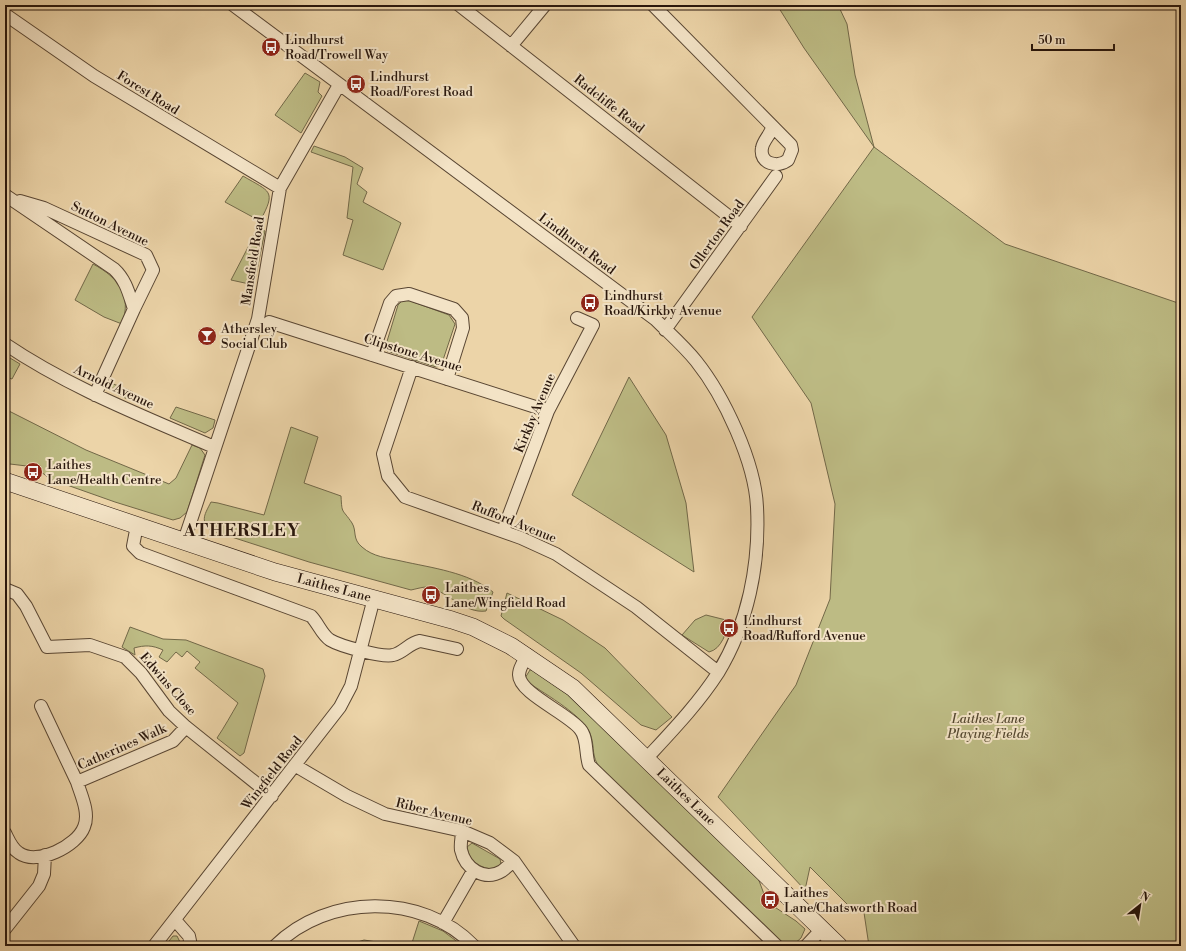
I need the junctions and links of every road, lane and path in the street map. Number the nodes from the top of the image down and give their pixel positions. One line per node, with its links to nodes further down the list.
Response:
1 (233, 5): 7 (street, Lindhurst Road)
2 (459, 5): 6 (street, Radcliffe Road)
3 (545, 5): 6 (street)
4 (652, 5): 8 (street)
5 (6, 14): 10 (street, Forest Road)
6 (511, 46): 12 (street, Radcliffe Road)
7 (339, 85): 10 (street, Mansfield Road); 16 (street, Lindhurst Road)
8 (772, 128)
9 (776, 176): 12 (street, Ollerton Road)
10 (280, 188): 23 (street, Mansfield Road)
11 (6, 196): 13 (street, Sutton Avenue); 13 (street, Sutton Avenue)
12 (741, 226): 16 (street, Ollerton Road)
13 (134, 309): 21 (street, Sutton Avenue)
14 (576, 318): 22 (street, Kirkby Avenue)
15 (269, 322): 18 (street, Clipstone Avenue)
16 (665, 330): 33 (street, Lindhurst Road)
17 (5, 344): 21 (street, Arnold Avenue)
18 (372, 355): 19 (street, Clipstone Avenue); 20 (street)
19 (412, 367): 20 (street, Clipstone Avenue); 26 (street, Rufford Avenue)
20 (447, 379): 22 (street, Clipstone Avenue)
21 (95, 395): 23 (street, Arnold Avenue)
22 (548, 411): 26 (street, Kirkby Avenue)
23 (214, 447): 27 (street, Mansfield Road)
24 (5, 481): 25 (main road, Laithes Lane)
25 (137, 525): 27 (main road, Laithes Lane); 30 (street)
26 (503, 531): 33 (street, Rufford Avenue)
27 (184, 541): 29 (main road, Laithes Lane)
28 (5, 589): 35 (street, Edwins Close)
29 (374, 598): 30 (street, Wingfield Road); 32 (main road, Laithes Lane)
30 (360, 649): 31 (street); 37 (street, Wingfield Road)
31 (457, 649)
32 (528, 655): 36 (main road, Laithes Lane); 54 (street)
33 (718, 672): 36 (street, Lindhurst Road)
34 (42, 706): 38 (street, Catherines Walk)
35 (186, 727): 38 (street, Catherines Walk); 39 (street, Edwins Close)
36 (646, 758): 48 (main road, Laithes Lane)
37 (296, 766): 39 (street, Wingfield Road); 40 (street, Riber Avenue)
38 (77, 782): 42 (street)
39 (272, 796): 45 (street, Wingfield Road)
40 (462, 831): 43 (street, Riber Avenue); 44 (street)
41 (5, 834): 42 (street)
42 (45, 855): 47 (street)
43 (514, 861): 44 (street); 53 (street, Riber Avenue)
44 (473, 871): 46 (street)
45 (175, 920): 49 (street, Wingfield Road); 50 (street)
46 (444, 923): 51 (street); 52 (street)
47 (5, 929)
48 (821, 930): 55 (street); 56 (main road, Laithes Lane)
49 (154, 946)
50 (191, 946)
51 (275, 946)
52 (474, 946)
53 (574, 946)
54 (777, 946)
55 (806, 946)
56 (839, 946)

